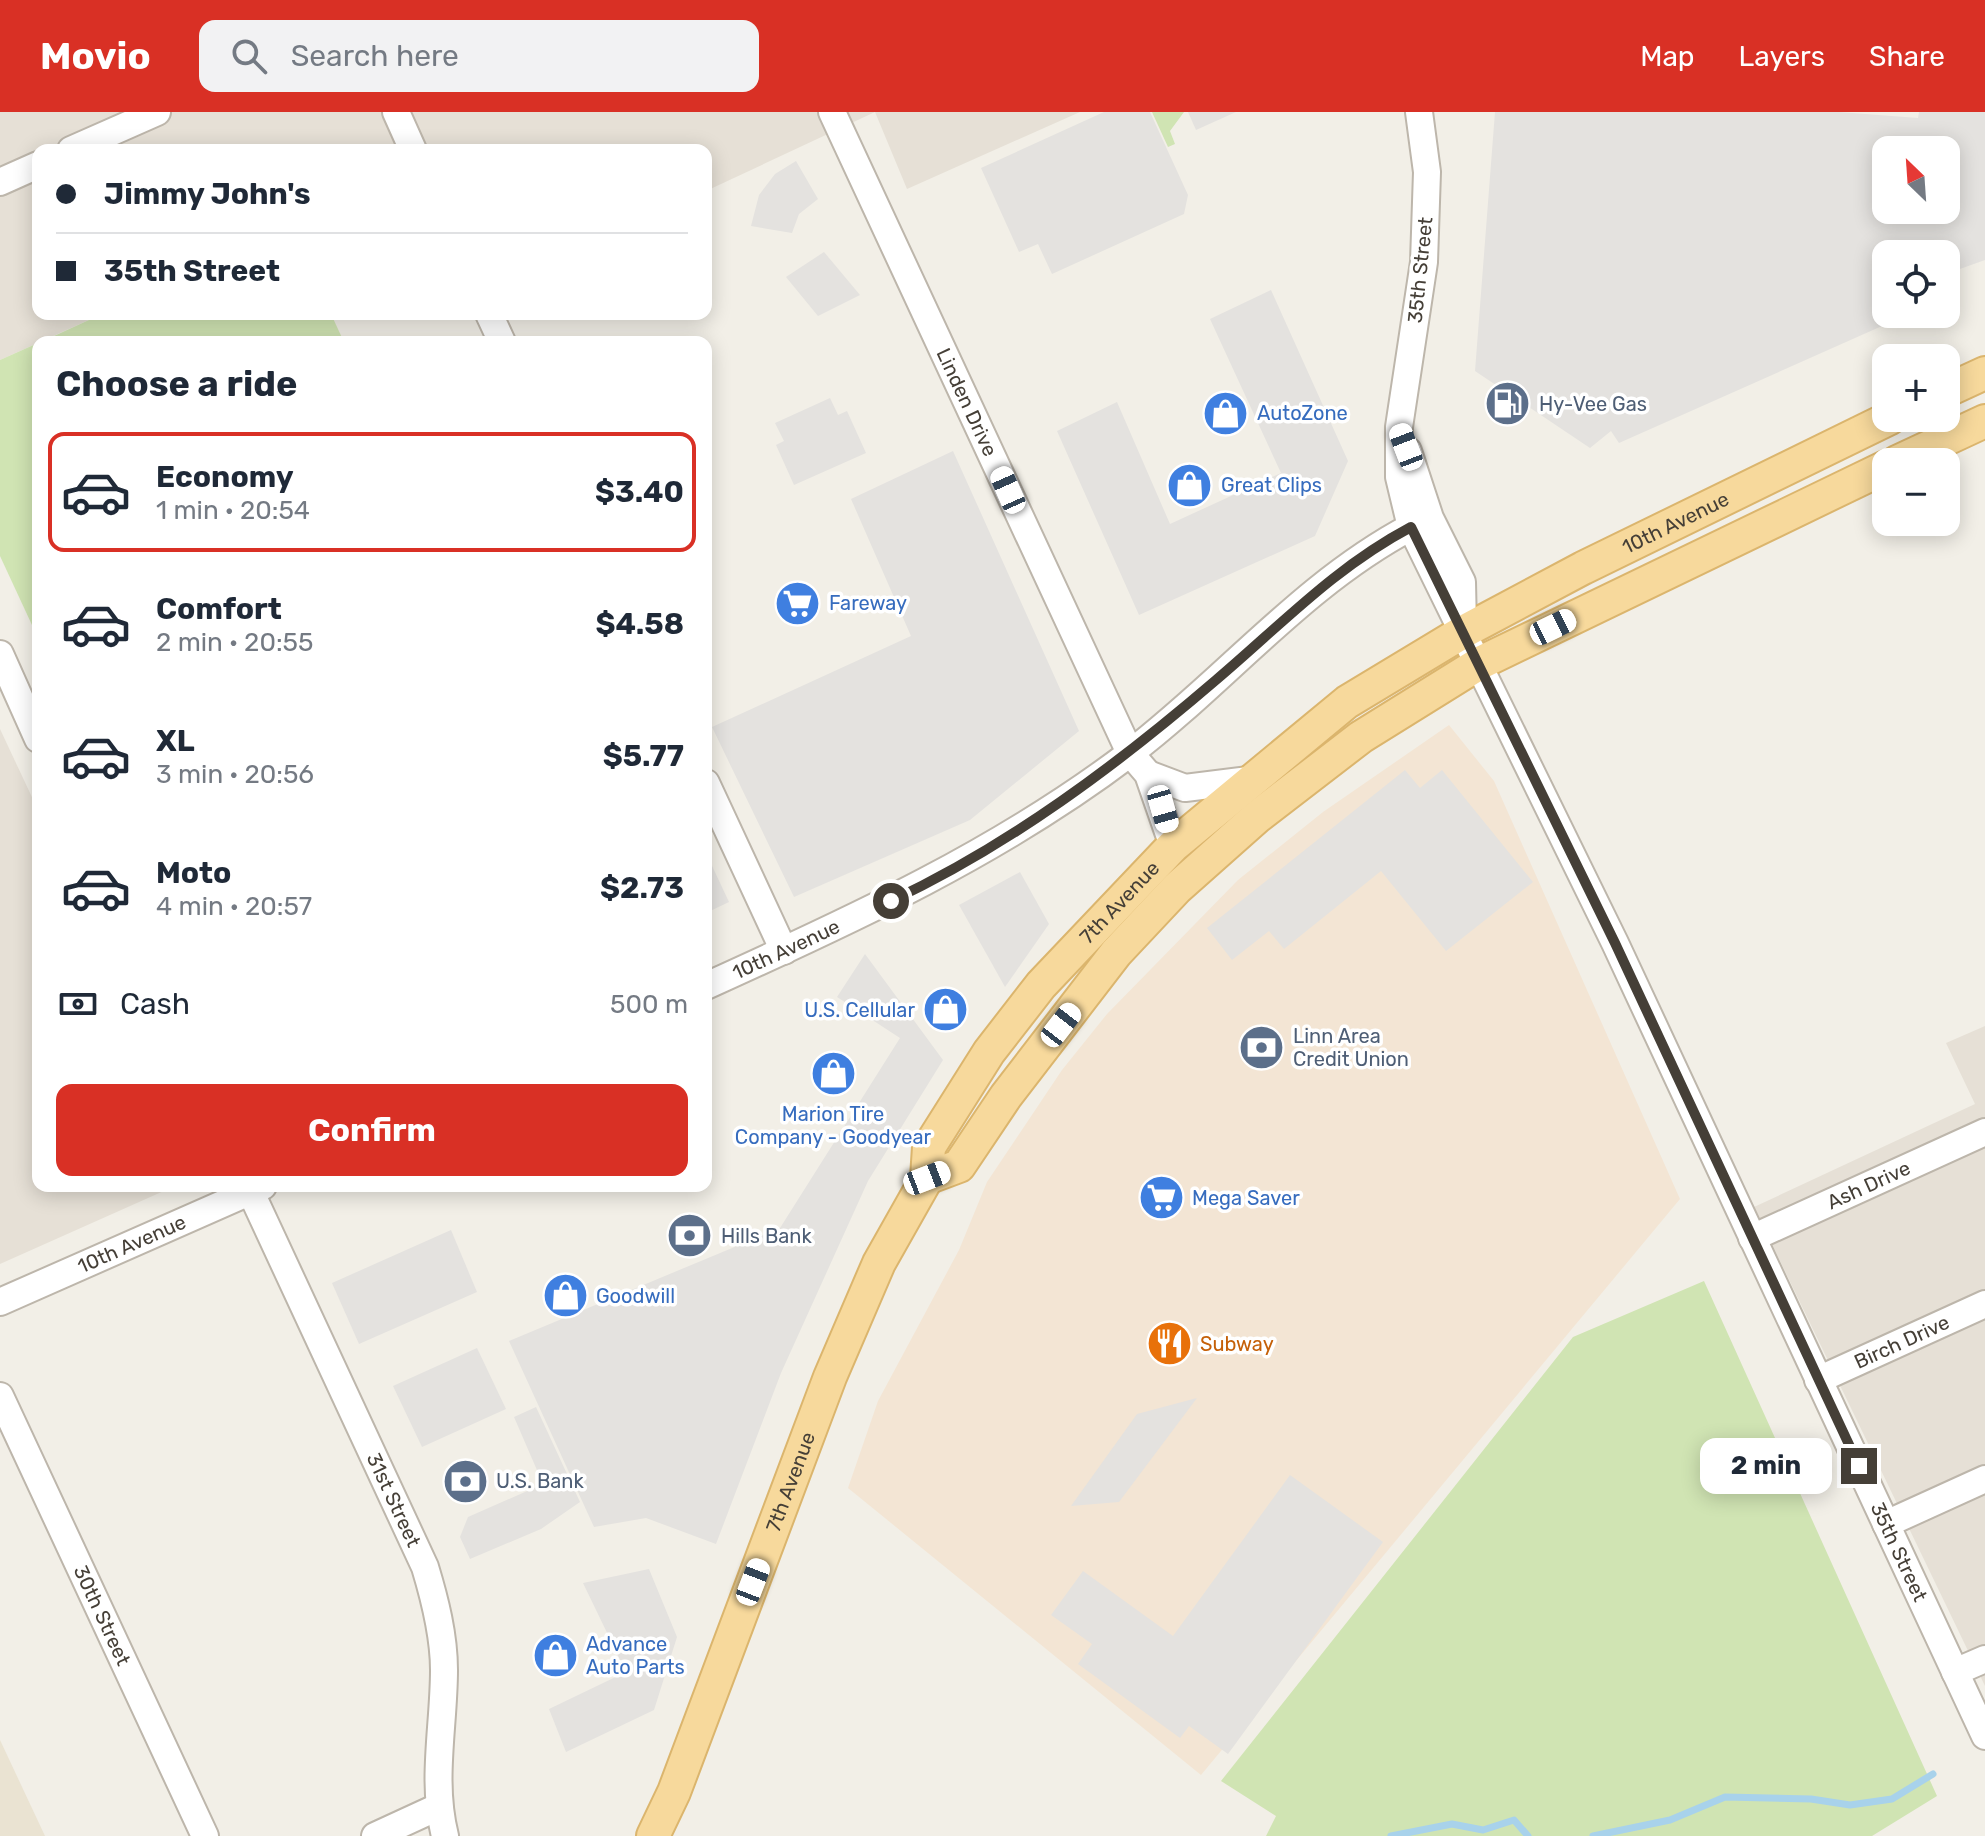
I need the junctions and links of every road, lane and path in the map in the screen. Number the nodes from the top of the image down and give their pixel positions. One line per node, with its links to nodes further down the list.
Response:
1 (157, 112): 5 (street)
2 (396, 112): 6 (street)
3 (832, 112): 21 (street, Linden Drive)
4 (1419, 112): 12 (street, 35th Street)
5 (85, 144)
6 (410, 144)
7 (32, 168): 8 (street)
8 (0, 182)
9 (1985, 373): 10 (main road)
10 (1960, 385)
11 (1985, 421): 14 (main road)
12 (1399, 427): 16 (street, 35th Street); 17 (street, 35th Street)
13 (1872, 427): 17 (main road, 10th Avenue)
14 (1927, 448)
15 (1872, 474): 19 (main road, 10th Avenue)
16 (1411, 527): 17 (street, 35th Street); 21 (street, 10th Avenue)
17 (1463, 632): 19 (street, 35th Street); 23 (main road, 7th Avenue)
18 (0, 654): 20 (street)
19 (1480, 663): 29 (main road, 7th Avenue); 32 (street, 35th Street)
20 (32, 726)
21 (1130, 753): 22 (street, Linden Drive); 26 (street, 10th Avenue)
22 (1148, 774): 23 (street, Linden Drive); 25 (street, Linden Drive)
23 (1249, 780): 25 (main road, 7th Avenue)
24 (712, 796): 26 (street)
25 (1173, 846): 29 (main road, 7th Avenue)
26 (784, 951): 27 (street, 10th Avenue)
27 (712, 983)
28 (1985, 1132): 32 (street, Ash Drive)
29 (927, 1178): 46 (main road, 7th Avenue)
30 (245, 1192): 33 (street, 10th Avenue)
31 (256, 1192): 42 (street, 31st Street)
32 (1752, 1238): 35 (street, 35th Street)
33 (0, 1302)
34 (1985, 1304): 35 (street, Birch Drive)
35 (1818, 1380): 38 (street, 35th Street)
36 (0, 1396): 43 (street, 30th Street)
37 (1985, 1479): 38 (street)
38 (1886, 1524): 40 (street, 35th Street)
39 (1985, 1659): 40 (street)
40 (1955, 1672): 41 (street, 35th Street)
41 (1985, 1736)
42 (438, 1807): 44 (street); 45 (street, 31st Street)
43 (205, 1836)
44 (375, 1836)
45 (445, 1836)
46 (653, 1836)

